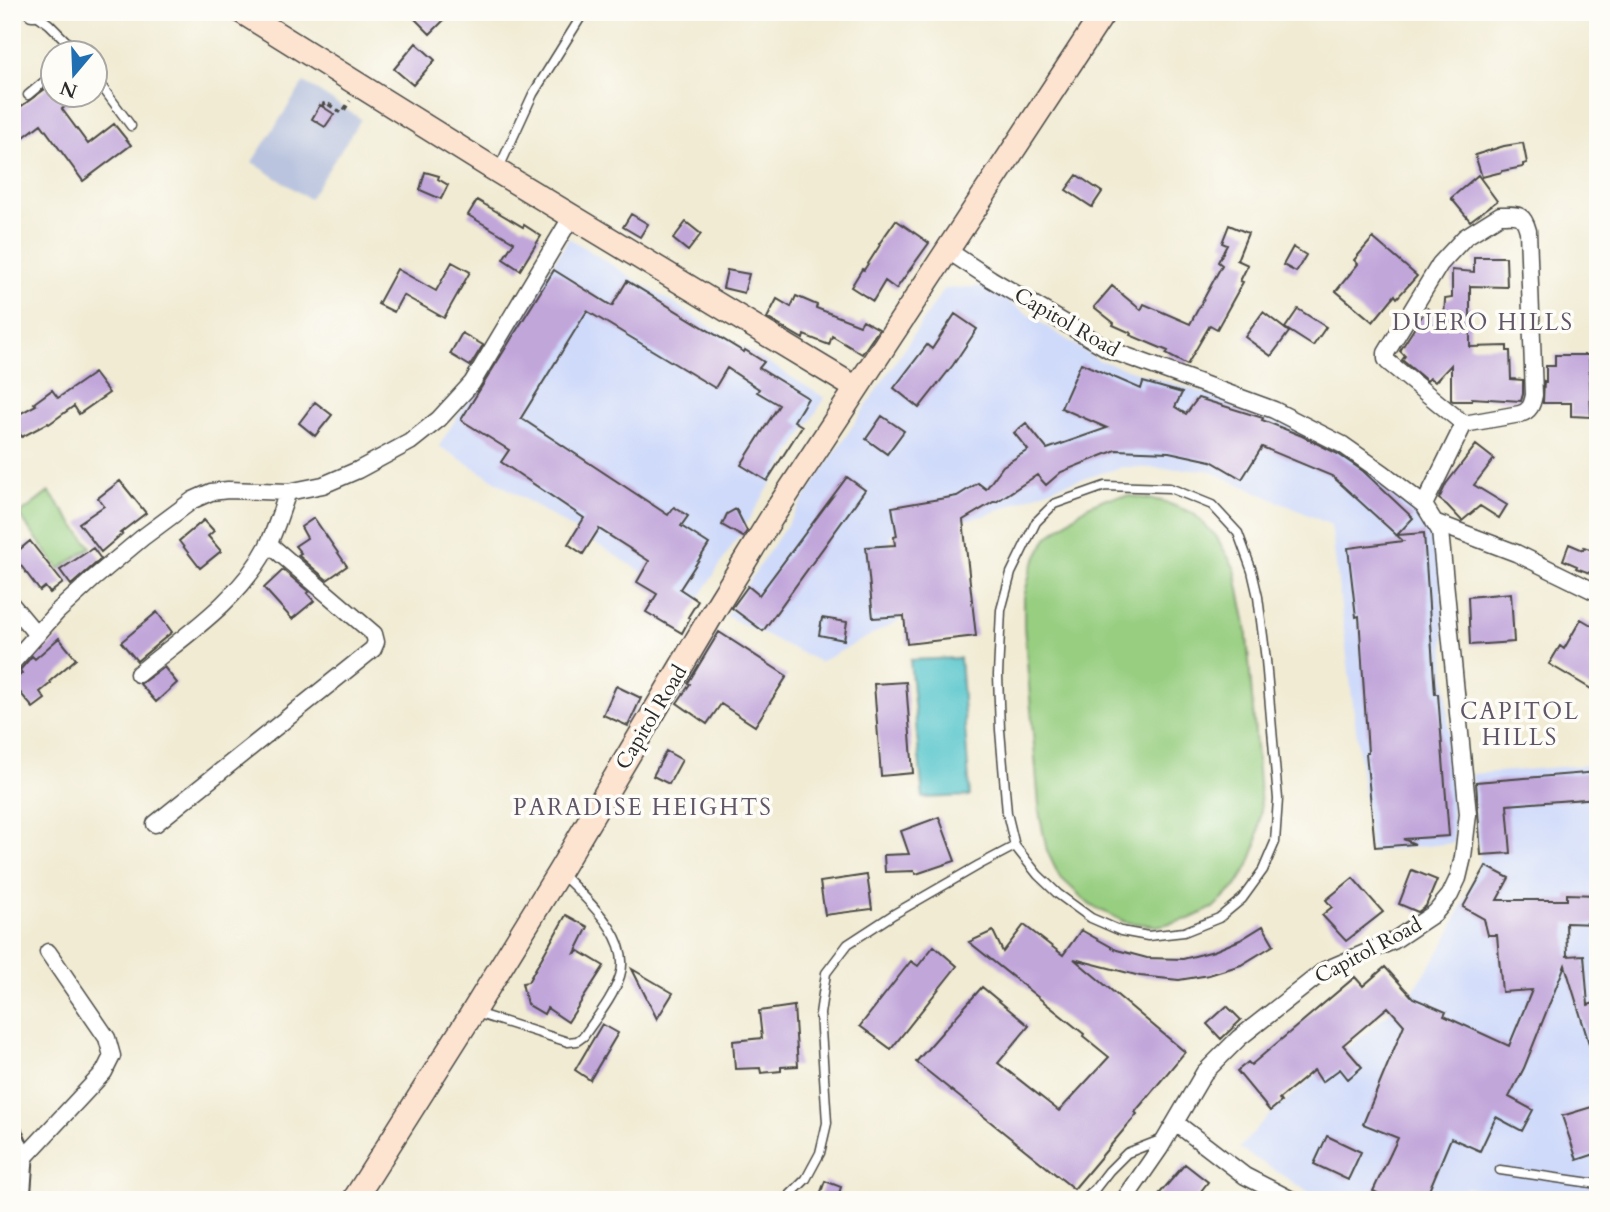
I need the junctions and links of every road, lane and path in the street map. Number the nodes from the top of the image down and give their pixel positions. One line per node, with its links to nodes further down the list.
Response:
1 (34, 12): 5 (lane)
2 (242, 12): 6 (main road)
3 (584, 12): 12 (lane)
4 (1104, 12): 14 (main road)
5 (62, 38)
6 (360, 85): 10 (path); 12 (main road)
7 (38, 87): 8 (lane)
8 (28, 95)
9 (108, 95): 11 (lane)
10 (322, 107)
11 (131, 127)
12 (497, 171): 13 (main road)
13 (572, 216): 15 (main road); 17 (street)
14 (947, 250): 15 (main road, Capitol Road); 18 (street, Capitol Road)
15 (856, 388): 28 (main road, Capitol Road)
16 (1464, 424): 16 (street); 18 (street)
17 (288, 492): 20 (street); 23 (street)
18 (1424, 505): 19 (street, Capitol Road)
19 (1434, 522): 21 (street); 31 (street, Capitol Road)
20 (269, 544): 25 (street); 26 (street)
21 (1598, 593)
22 (12, 605): 23 (street)
23 (37, 635): 24 (street)
24 (12, 663)
25 (138, 674)
26 (155, 824)
27 (1015, 846): 27 (lane); 39 (lane)
28 (559, 872): 30 (main road, Capitol Road); 30 (lane)
29 (48, 952): 34 (street)
30 (473, 1012): 38 (main road, Capitol Road)
31 (1175, 1123): 33 (street, Capitol Road); 42 (street)
32 (12, 1133): 34 (street)
33 (1166, 1138): 40 (lane); 41 (street, Capitol Road)
34 (23, 1158): 37 (street)
35 (1500, 1170): 36 (lane)
36 (1598, 1184)
37 (20, 1200)
38 (354, 1200)
39 (785, 1200)
40 (1082, 1200)
41 (1124, 1200)
42 (1292, 1200)

